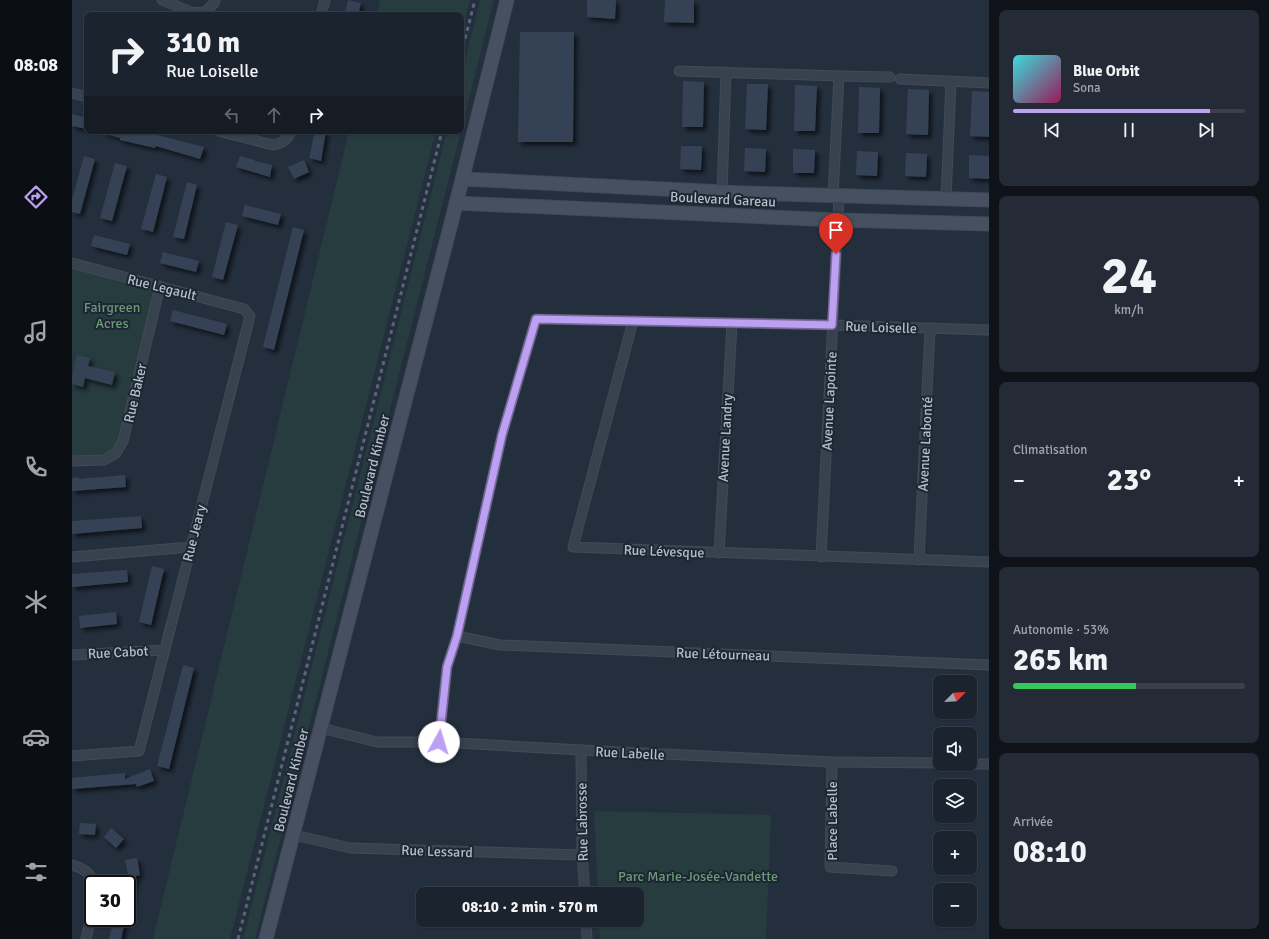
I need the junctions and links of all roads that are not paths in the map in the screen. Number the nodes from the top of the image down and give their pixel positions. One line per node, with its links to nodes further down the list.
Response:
1 (162, 0): 5 (street)
2 (215, 0): 6 (street)
3 (324, 0): 7 (street)
4 (507, 0): 19 (street, Boulevard Kimber)
5 (191, 12)
6 (205, 12)
7 (322, 12)
8 (678, 71): 9 (street)
9 (726, 72): 10 (street); 20 (street)
10 (839, 76): 11 (street); 21 (street, Avenue Lapointe)
11 (890, 77)
12 (900, 79): 13 (street)
13 (951, 81): 14 (street); 22 (street)
14 (989, 82)
15 (72, 93): 16 (street)
16 (84, 96)
17 (230, 134): 18 (street)
18 (290, 134)
19 (463, 179): 20 (street, Boulevard Gareau); 24 (street, Boulevard Kimber)
20 (722, 192): 21 (street, Boulevard Gareau)
21 (836, 196): 22 (street, Boulevard Gareau); 25 (street, Avenue Lapointe)
22 (946, 199): 23 (street, Boulevard Gareau)
23 (989, 200)
24 (456, 203): 25 (street, Boulevard Gareau); 46 (street, Boulevard Kimber)
25 (837, 220): 26 (street, Boulevard Gareau); 32 (street, Avenue Lapointe)
26 (989, 224)
27 (72, 263): 28 (street, Rue Legault)
28 (160, 286): 29 (street, Rue Legault); 35 (street, Rue Baker)
29 (250, 316): 36 (street, Rue Jeary)
30 (633, 321): 31 (street, Rue Loiselle); 37 (street, Rue Lévesque); 42 (street, Rue Loiselle)
31 (732, 324): 32 (street, Rue Loiselle); 37 (street, Avenue Landry)
32 (832, 325): 33 (street, Rue Loiselle); 39 (street, Avenue Lapointe)
33 (930, 329): 34 (street, Rue Loiselle); 40 (street, Avenue Labonté)
34 (989, 330)
35 (72, 461)
36 (191, 547): 38 (street); 43 (street, Rue Jeary)
37 (719, 553): 39 (street, Rue Lévesque)
38 (72, 557)
39 (821, 557): 40 (street, Rue Lévesque)
40 (919, 560): 41 (street, Rue Lévesque)
41 (989, 562)
42 (457, 636): 45 (street, Rue Létourneau); 47 (street, Rue Loiselle)
43 (164, 650): 44 (street, Rue Cabot); 49 (street, Rue Jeary)
44 (72, 655)
45 (989, 665)
46 (321, 728): 47 (street, Rue Labelle); 54 (street, Boulevard Kimber)
47 (439, 742): 48 (street, Rue Labelle)
48 (582, 750): 50 (street, Rue Labelle); 55 (street, Rue Labrosse)
49 (72, 756)
50 (832, 762): 51 (street, Rue Labelle); 57 (street, Place Labelle)
51 (933, 763)
52 (977, 764): 53 (street)
53 (989, 764)
54 (294, 835): 55 (street, Rue Lessard); 63 (street, Boulevard Kimber)
55 (582, 855): 59 (street, Rue Labrosse)
56 (72, 865): 58 (street)
57 (892, 871)
58 (90, 875)
59 (584, 887)
60 (89, 927): 62 (street)
61 (587, 927): 64 (street)
62 (86, 939)
63 (266, 939)
64 (588, 939)

